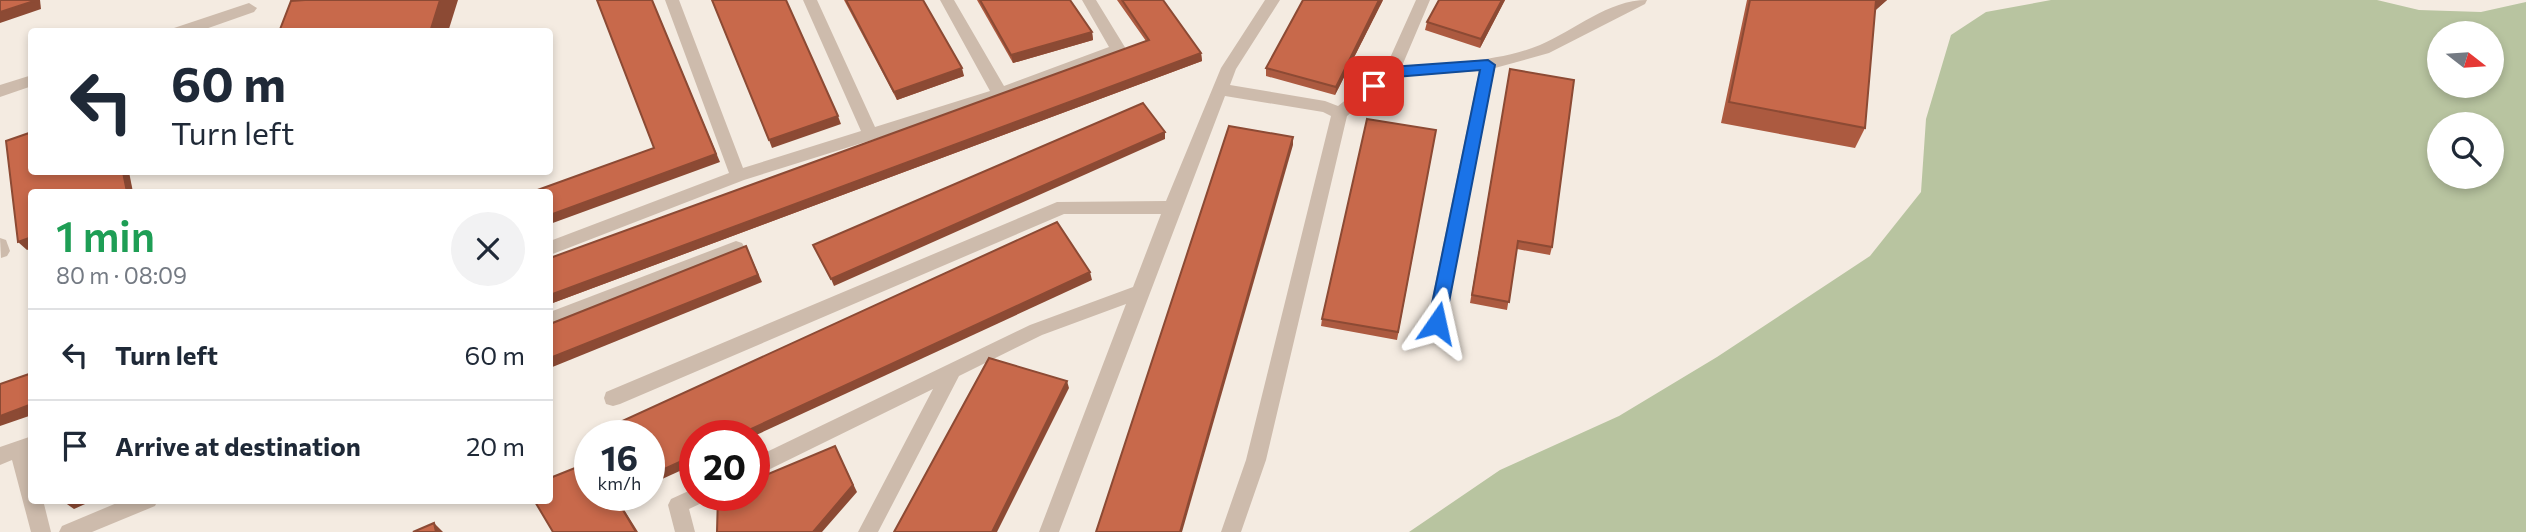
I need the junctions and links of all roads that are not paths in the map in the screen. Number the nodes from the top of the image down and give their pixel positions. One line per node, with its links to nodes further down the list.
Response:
1 (671, 0): 18 (lane)
2 (810, 0): 17 (lane)
3 (947, 0): 15 (lane)
4 (1089, 0): 15 (lane)
5 (1273, 0): 13 (lane)
6 (1423, 0): 11 (lane)
7 (1640, 0): 10 (lane)
8 (249, 8): 9 (lane)
9 (190, 28)
10 (1488, 65): 11 (lane); 24 (lane)
11 (1391, 72): 16 (lane)
12 (28, 81): 14 (lane)
13 (1220, 89): 16 (lane); 19 (lane)
14 (0, 91)
15 (1000, 94): 17 (lane)
16 (1340, 113): 38 (lane)
17 (871, 135): 18 (lane)
18 (738, 176): 20 (lane)
19 (1172, 208): 22 (lane); 26 (lane)
20 (553, 247)
21 (736, 248): 23 (lane)
22 (1140, 292): 25 (lane); 37 (lane)
23 (553, 318)
24 (1437, 323)
25 (953, 370): 28 (lane); 36 (lane)
26 (613, 398)
27 (17, 450): 29 (lane)
28 (770, 460)
29 (28, 485)
30 (34, 504): 33 (lane)
31 (138, 504): 34 (lane)
32 (680, 511): 35 (lane)
33 (41, 532)
34 (69, 532)
35 (685, 532)
36 (868, 532)
37 (1049, 532)
38 (1231, 532)

